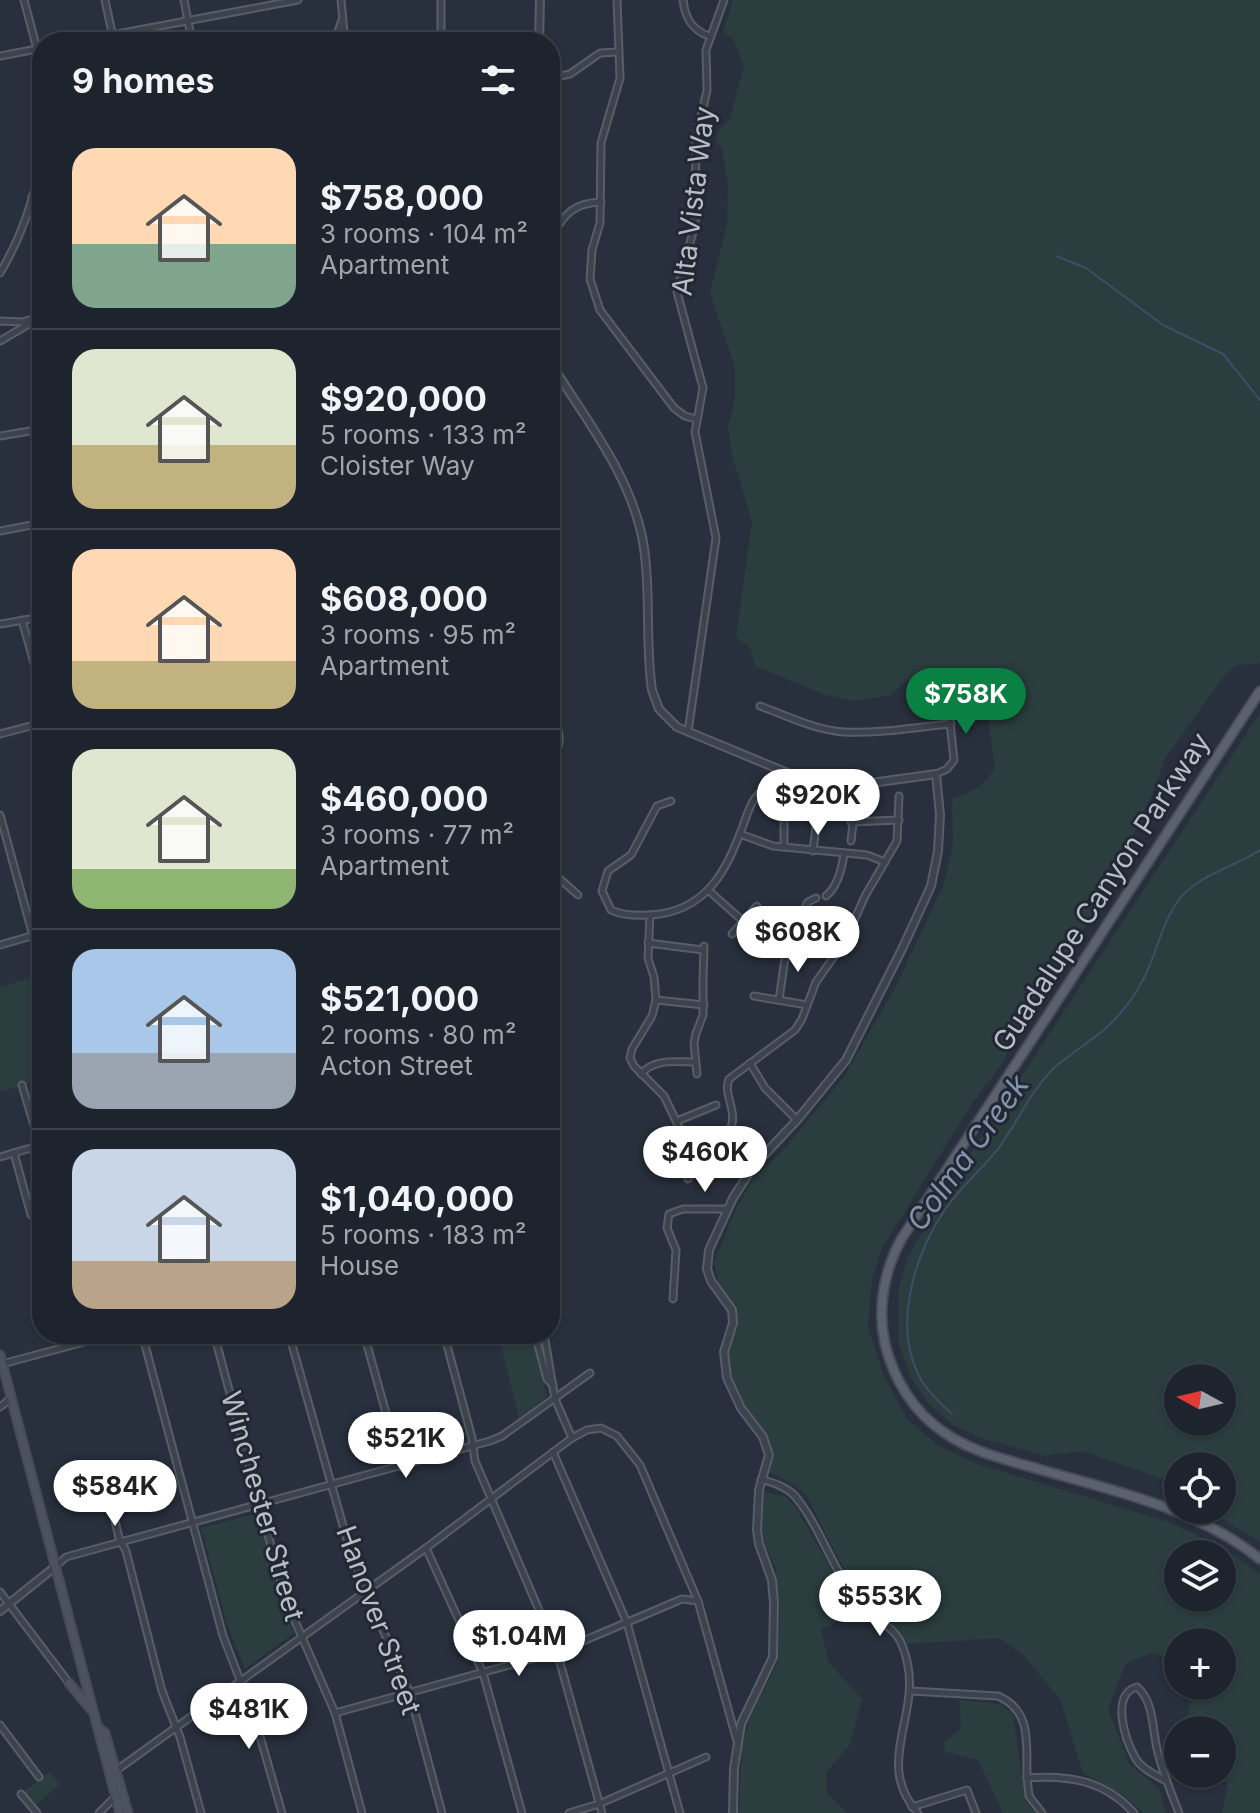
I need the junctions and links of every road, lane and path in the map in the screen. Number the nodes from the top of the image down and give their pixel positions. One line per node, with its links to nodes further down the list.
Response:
1 (24, 0): 14 (street)
2 (105, 0): 15 (street)
3 (184, 0): 13 (street)
4 (298, 0): 11 (street)
5 (341, 0): 12 (street)
6 (441, 0): 20 (street)
7 (540, 0): 21 (street)
8 (617, 0): 24 (street)
9 (683, 0): 22 (street)
10 (724, 0): 22 (street, Alta Vista Way)
11 (263, 3): 13 (street)
12 (342, 19): 18 (street); 19 (street)
13 (188, 21): 16 (street); 17 (street)
14 (34, 32)
15 (112, 32)
16 (142, 32)
17 (190, 32)
18 (337, 32)
19 (344, 32)
20 (441, 32)
21 (539, 32)
22 (709, 36): 36 (street, Alta Vista Way)
23 (32, 50): 25 (street)
24 (618, 52): 26 (street); 28 (street)
25 (0, 56)
26 (560, 76)
27 (32, 197): 30 (street)
28 (601, 202): 29 (street); 36 (street)
29 (560, 222)
30 (0, 273)
31 (32, 320): 32 (street)
32 (0, 321)
33 (32, 324): 34 (street)
34 (0, 341)
35 (560, 378): 52 (street)
36 (696, 419): 52 (street, Alta Vista Way)
37 (32, 431): 38 (street)
38 (0, 436)
39 (32, 525): 40 (street)
40 (0, 531)
41 (32, 618): 42 (street)
42 (22, 620): 43 (street); 44 (street)
43 (0, 624)
44 (32, 656)
45 (1260, 683): 48 (main road, Guadalupe Canyon Parkway)
46 (939, 686): 50 (street)
47 (1260, 691): 48 (main road, Guadalupe Canyon Parkway)
48 (1250, 703): 131 (main road, Guadalupe Canyon Parkway)
49 (760, 706): 50 (street)
50 (951, 724): 54 (street)
51 (32, 726): 53 (street)
52 (688, 732): 55 (street)
53 (0, 734)
54 (936, 774): 55 (street); 95 (street)
55 (821, 784): 65 (street)
56 (899, 796): 60 (street)
57 (671, 801): 74 (street)
58 (855, 806): 61 (street)
59 (0, 815): 77 (street)
60 (899, 820): 61 (street); 67 (street)
61 (851, 822): 63 (street)
62 (740, 834): 64 (street); 64 (street); 69 (street)
63 (851, 841)
64 (784, 847): 65 (street)
65 (813, 851): 66 (street)
66 (844, 853): 67 (street); 71 (street)
67 (885, 862): 80 (street)
68 (560, 879): 70 (street)
69 (708, 890): 74 (street); 76 (street)
70 (578, 895)
71 (826, 896)
72 (816, 898): 75 (street)
73 (757, 906): 76 (street)
74 (650, 915): 81 (street)
75 (799, 918): 80 (street); 85 (street)
76 (743, 921): 78 (street)
77 (32, 932)
78 (732, 934)
79 (32, 936): 82 (street)
80 (845, 941): 87 (street)
81 (648, 943): 84 (street); 86 (street)
82 (0, 945)
83 (754, 996): 85 (street)
84 (656, 1000): 86 (street); 90 (street)
85 (779, 1000): 87 (street)
86 (704, 1005): 88 (street)
87 (807, 1005): 89 (street)
88 (695, 1062): 90 (street); 91 (street)
89 (750, 1063): 95 (street); 99 (street)
90 (641, 1074): 96 (street)
91 (697, 1074)
92 (22, 1085): 94 (street)
93 (716, 1105): 96 (street)
94 (32, 1117)
95 (797, 1120): 102 (street)
96 (677, 1121): 99 (street)
97 (32, 1148): 98 (street)
98 (14, 1153): 100 (street); 103 (street)
99 (704, 1155): 101 (street)
100 (0, 1157)
101 (688, 1179)
102 (727, 1209): 104 (street); 123 (street)
103 (32, 1216)
104 (673, 1299)
105 (71, 1344): 113 (street)
106 (145, 1344): 128 (street)
107 (217, 1344): 127 (street, Winchester Street)
108 (292, 1344): 125 (street, Hanover Street)
109 (367, 1344): 122 (street)
110 (447, 1344): 120 (street)
111 (538, 1344): 115 (street)
112 (546, 1344): 115 (street)
113 (1, 1360): 116 (main road)
114 (590, 1373): 117 (street)
115 (554, 1387): 117 (street)
116 (11, 1398): 118 (street); 132 (main road)
117 (555, 1399): 119 (street); 120 (street)
118 (0, 1407)
119 (572, 1438): 121 (street); 133 (street)
120 (473, 1447): 122 (street); 126 (street)
121 (553, 1452): 126 (street); 140 (street)
122 (401, 1467): 125 (street)
123 (761, 1479): 147 (street); 153 (street)
124 (106, 1483): 129 (street)
125 (331, 1486): 127 (street); 134 (street, Hanover Street)
126 (491, 1498): 130 (street); 142 (street)
127 (260, 1504): 128 (street); 141 (street, Winchester Street)
128 (192, 1523): 129 (street); 144 (street)
129 (121, 1542): 132 (street); 152 (street)
130 (426, 1548): 134 (street); 143 (street)
131 (1260, 1559)
132 (56, 1566): 138 (street); 146 (main road)
133 (690, 1582): 136 (street); 137 (street)
134 (366, 1590): 141 (street); 148 (street, Hanover Street)
135 (0, 1592): 138 (street)
136 (682, 1599): 137 (street); 140 (street)
137 (698, 1601): 153 (street)
138 (9, 1604): 139 (street); 145 (street)
139 (0, 1611)
140 (627, 1623): 142 (street); 156 (street)
141 (302, 1635): 144 (street); 149 (street, Winchester Street)
142 (557, 1652): 143 (street); 163 (street)
143 (483, 1673): 148 (street); 173 (street)
144 (240, 1681): 152 (street); 170 (street)
145 (69, 1683): 146 (main road); 150 (main road)
146 (88, 1685): 150 (main road)
147 (911, 1691): 158 (street); 164 (street)
148 (410, 1694): 149 (street); 172 (street, Hanover Street)
149 (335, 1713): 171 (street, Winchester Street)
150 (97, 1717): 155 (main road)
151 (0, 1725): 157 (street)
152 (177, 1727): 155 (street); 169 (street)
153 (737, 1742): 177 (street)
154 (706, 1757): 156 (street)
155 (113, 1773): 162 (main road); 168 (main road)
156 (669, 1774): 163 (street); 176 (street)
157 (39, 1777)
158 (1027, 1778): 180 (street); 181 (street)
159 (1166, 1781): 159 (street)
160 (1169, 1788): 182 (street)
161 (21, 1794): 165 (street)
162 (116, 1797): 166 (street); 167 (main road)
163 (599, 1804): 174 (street); 175 (street)
164 (912, 1807): 178 (street); 179 (street)
165 (37, 1813)
166 (99, 1813)
167 (120, 1813)
168 (128, 1813)
169 (201, 1813)
170 (282, 1813)
171 (362, 1813)
172 (442, 1813)
173 (522, 1813)
174 (569, 1813)
175 (602, 1813)
176 (680, 1813)
177 (733, 1813)
178 (918, 1813)
179 (976, 1813)
180 (1042, 1813)
181 (1134, 1813)
182 (1179, 1813)

